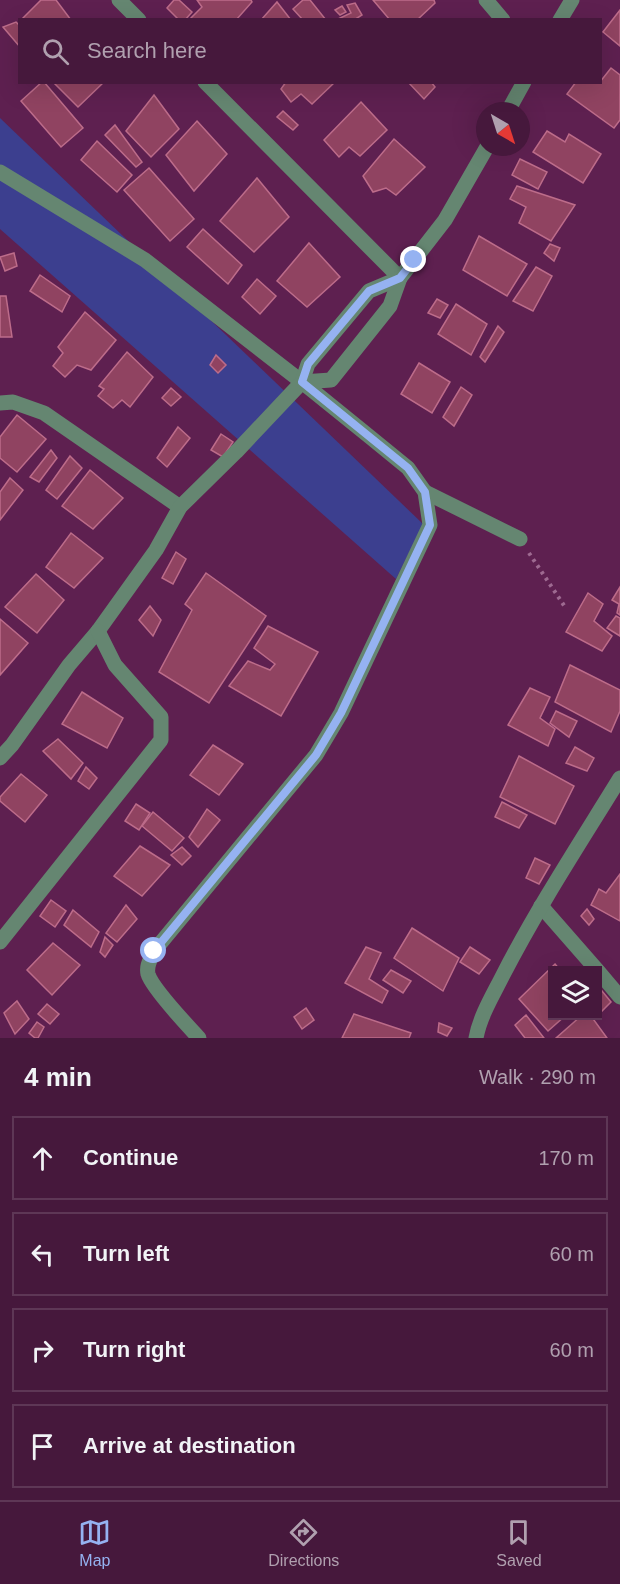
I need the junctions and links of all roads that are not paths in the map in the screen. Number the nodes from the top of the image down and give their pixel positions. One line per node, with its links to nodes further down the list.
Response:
1 (119, 0): 4 (street)
2 (486, 0): 5 (street)
3 (572, 0): 6 (street)
4 (137, 18)
5 (501, 18)
6 (561, 18)
7 (207, 84): 12 (street)
8 (523, 84): 9 (street)
9 (513, 102)
10 (482, 156): 12 (street)
11 (0, 172): 13 (street)
12 (400, 278): 13 (street); 13 (street)
13 (302, 382): 15 (street); 16 (street)
14 (0, 403): 16 (street)
15 (425, 492): 17 (street); 26 (street)
16 (180, 507): 18 (street)
17 (520, 539)
18 (98, 631): 19 (street); 22 (street)
19 (0, 758)
20 (620, 778): 21 (street)
21 (541, 906): 23 (street); 27 (street)
22 (0, 942)
23 (593, 966)
24 (602, 977): 25 (street)
25 (620, 998)
26 (199, 1038)
27 (476, 1038)

